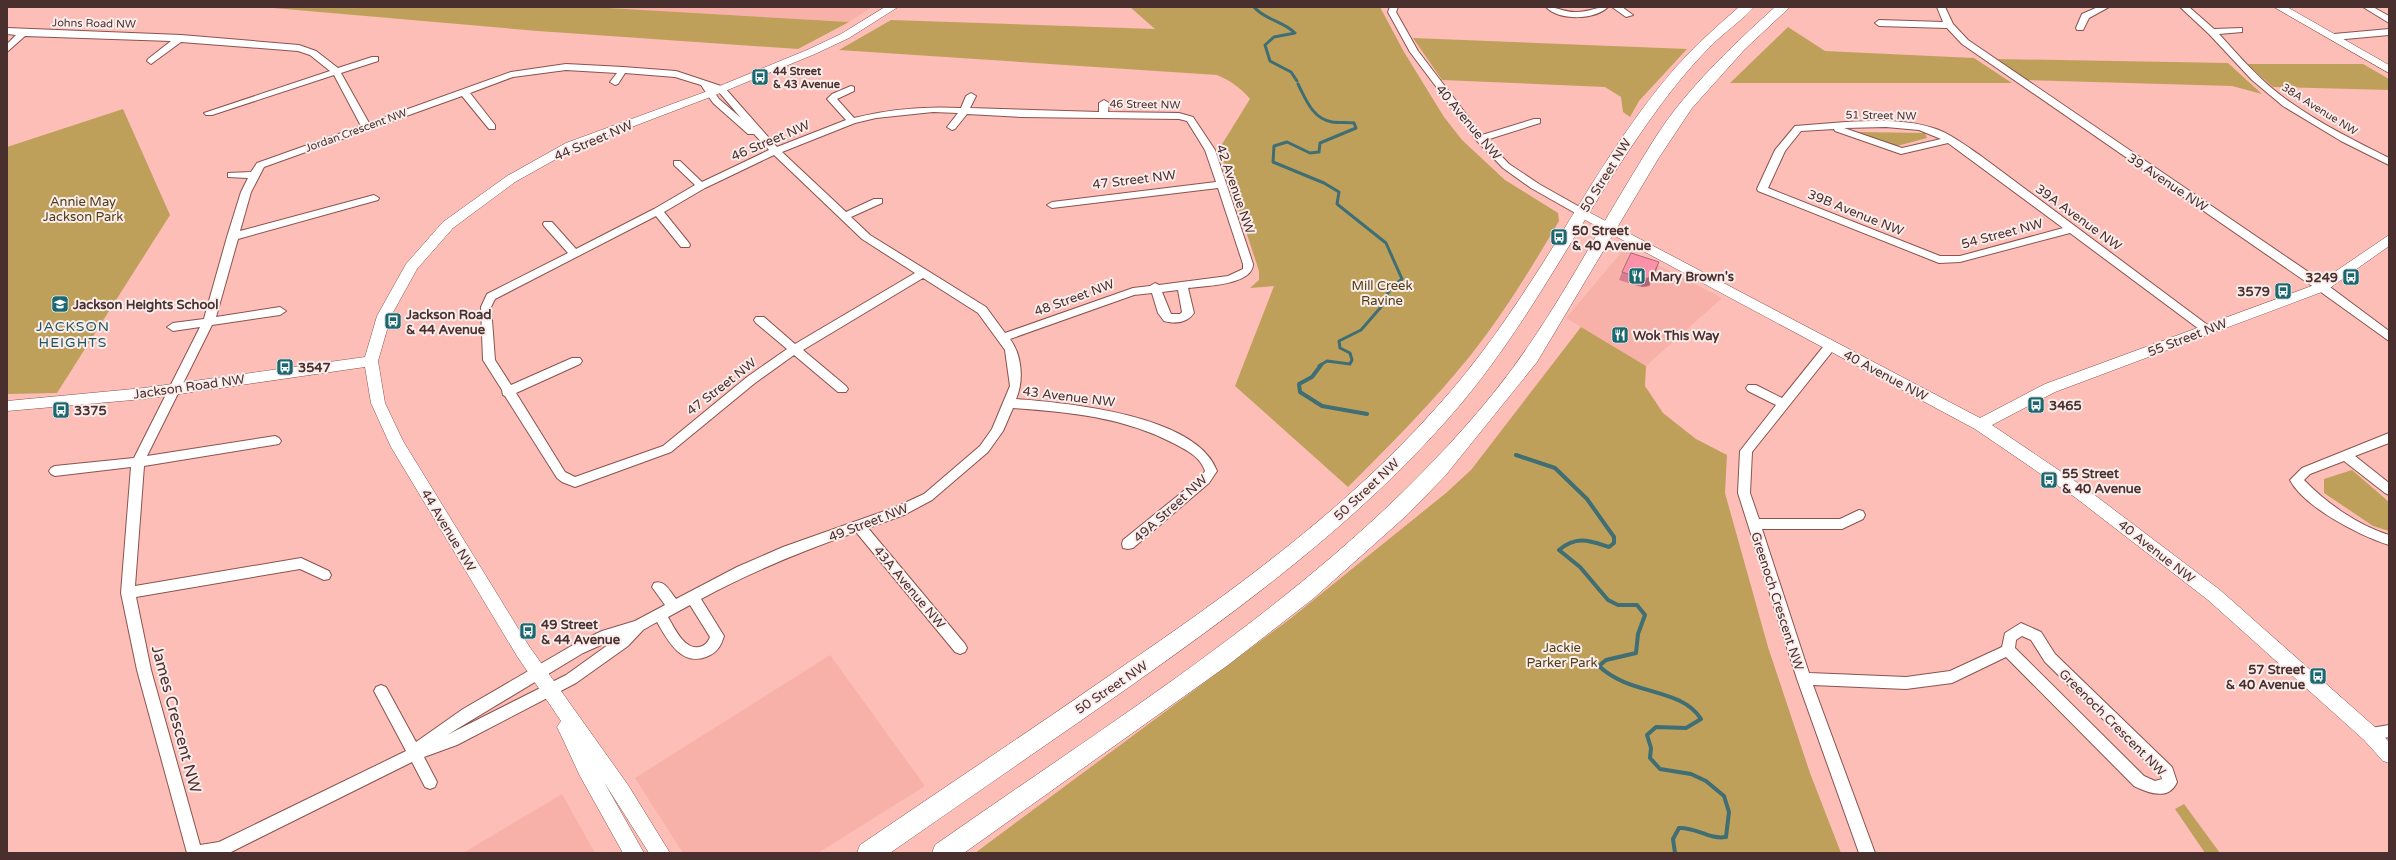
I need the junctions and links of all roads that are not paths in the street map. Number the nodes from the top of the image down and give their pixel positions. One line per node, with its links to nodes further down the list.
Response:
1 (893, 7): 32 (street, 44 Street NW)
2 (1394, 7): 48 (street, 40 Avenue NW)
3 (1550, 7): 4 (street)
4 (1604, 7)
5 (1616, 7): 13 (street)
6 (1747, 7): 62 (main road, 50 Street NW)
7 (1783, 7): 65 (main road)
8 (1941, 7): 16 (street, 39 Avenue NW)
9 (2105, 7): 17 (street)
10 (2184, 7): 20 (street, 38A Avenue NW)
11 (2279, 7): 23 (street)
12 (2367, 7): 14 (street)
13 (1628, 15)
14 (2389, 20)
15 (1879, 23): 16 (street)
16 (1949, 25): 75 (street, 39 Avenue NW)
17 (2080, 28)
18 (2239, 30): 20 (street)
19 (7, 31): 22 (street, Johns Road NW)
20 (2212, 32): 52 (street, 38A Avenue NW)
21 (2389, 32): 23 (street)
22 (23, 33): 24 (street, Johns Road NW); 25 (street)
23 (2334, 37): 29 (street)
24 (181, 38): 27 (street); 30 (street, Johns Road NW)
25 (7, 49)
26 (375, 59): 30 (street)
27 (152, 60)
28 (623, 70): 31 (street); 32 (street, Jordan Crescent NW); 34 (street, Jordan Crescent NW)
29 (2389, 70)
30 (338, 72): 38 (street); 44 (street, Johns Road NW)
31 (615, 82)
32 (712, 89): 50 (street, 43 Avenue NW); 86 (street, 44 Street NW)
33 (851, 89): 41 (street)
34 (464, 92): 44 (street, Jordan Crescent NW); 45 (street)
35 (971, 96): 37 (street)
36 (1104, 103): 39 (street, 46 Street NW)
37 (964, 112): 39 (street, 46 Street NW); 41 (street, 46 Street NW); 46 (street)
38 (209, 113)
39 (1103, 115): 40 (street, 46 Street NW)
40 (1187, 117): 55 (street, 42 Avenue NW)
41 (852, 121): 50 (street, 46 Street NW)
42 (1537, 121): 48 (street)
43 (1830, 126): 47 (street, 51 Street NW); 49 (street, 51 Street NW); 57 (street, 51 Street NW)
44 (366, 127): 54 (street, Jordan Crescent NW)
45 (492, 127)
46 (952, 128)
47 (1931, 130): 49 (street, 39A Avenue NW)
48 (1480, 139): 62 (street, 40 Avenue NW)
49 (1949, 140): 66 (street, 39A Avenue NW)
50 (772, 147): 56 (street, 46 Street NW); 63 (street, 43 Avenue NW)
51 (677, 162): 56 (street)
52 (2389, 162)
53 (232, 175): 54 (street)
54 (254, 175): 67 (street, Jordan Crescent NW)
55 (1221, 184): 60 (street, 47 Street NW); 73 (street, 42 Avenue NW)
56 (701, 186): 61 (street, 46 Street NW)
57 (1762, 189): 71 (street, 39B Avenue NW)
58 (374, 198): 67 (street)
59 (878, 201): 63 (street)
60 (1052, 204)
61 (658, 211): 69 (street); 70 (street, 46 Street NW)
62 (1581, 212): 65 (street, 40 Avenue NW); 129 (main road, 50 Street NW)
63 (845, 216): 72 (street, 43 Avenue NW)
64 (548, 224): 70 (street)
65 (1609, 229): 84 (street, 40 Avenue NW); 130 (main road)
66 (2072, 229): 71 (street, 54 Street NW); 81 (street, 39A Avenue NW)
67 (232, 237): 79 (street, Jordan Crescent NW)
68 (2389, 238): 75 (street, 55 Street NW)
69 (685, 245)
70 (574, 254): 91 (street, 46 Street NW)
71 (1939, 260)
72 (922, 273): 82 (street, 43 Avenue NW); 85 (street, 47 Street NW)
73 (1244, 274): 74 (street, 48 Street NW)
74 (1182, 284): 76 (street, 48 Street NW); 76 (street)
75 (2322, 287): 81 (street, 55 Street NW); 83 (street, 39 Avenue NW)
76 (1155, 288): 82 (street, 48 Street NW)
77 (280, 310): 79 (street)
78 (760, 320): 85 (street)
79 (208, 321): 80 (street); 89 (street, Jordan Crescent NW)
80 (173, 327)
81 (2207, 329): 95 (street, 55 Street NW)
82 (1004, 337): 92 (street, 43 Avenue NW)
83 (2389, 337)
84 (1831, 345): 93 (street, Greenoch Crescent NW); 95 (street, 40 Avenue NW)
85 (795, 349): 90 (street); 91 (street, 47 Street NW)
86 (371, 361): 89 (street, Jackson Road NW); 117 (street, 44 Avenue NW)
87 (576, 361): 91 (street)
88 (1752, 388): 93 (street)
89 (175, 389): 94 (street, Jackson Road NW); 99 (street, James Crescent NW)
90 (842, 389)
91 (507, 392)
92 (1008, 403): 101 (street, 43 Avenue NW); 105 (street, 49 Street NW)
93 (1783, 404): 104 (street, Greenoch Crescent NW)
94 (9, 407)
95 (1980, 425): 122 (street, 40 Avenue NW)
96 (2389, 438): 98 (street)
97 (275, 441): 99 (street)
98 (2346, 456): 102 (street); 106 (street)
99 (138, 462): 100 (street); 110 (street, James Crescent NW)
100 (55, 471)
101 (1211, 471): 107 (street, 49A Street NW)
102 (2389, 490)
103 (1859, 515): 104 (street, Greenoch Crescent NW)
104 (1753, 524): 118 (street, Greenoch Crescent NW)
105 (860, 527): 111 (street, 49 Street NW); 115 (street, 43A Avenue NW)
106 (2389, 540)
107 (1128, 544)
108 (324, 575): 110 (street)
109 (659, 587): 112 (street)
110 (128, 593): 126 (street, James Crescent NW)
111 (692, 597): 112 (street, 49 Street NW); 113 (street)
112 (674, 606): 113 (street, 49 Street NW)
113 (659, 614): 114 (street, 49 Street NW)
114 (638, 626): 117 (street, 49 Street NW); 119 (street, 49 Street NW)
115 (960, 648)
116 (2008, 650): 116 (street, Greenoch Crescent NW); 118 (street, Greenoch Crescent NW)
117 (537, 673): 119 (street, 44 Avenue NW); 123 (street, James Crescent NW)
118 (1804, 679): 131 (street, Greenoch Crescent NW)
119 (548, 690): 123 (street, James Crescent NW); 127 (street, 44 Avenue NW); 128 (street, 44 Avenue NW)
120 (381, 691): 123 (street)
121 (2389, 731): 122 (street)
122 (2370, 734): 124 (street, 40 Avenue NW)
123 (414, 754): 125 (street); 126 (street, James Crescent NW)
124 (2389, 755)
125 (430, 782)
126 (195, 853)
127 (634, 853)
128 (660, 853)
129 (868, 853)
130 (944, 853)
131 (1867, 853)

